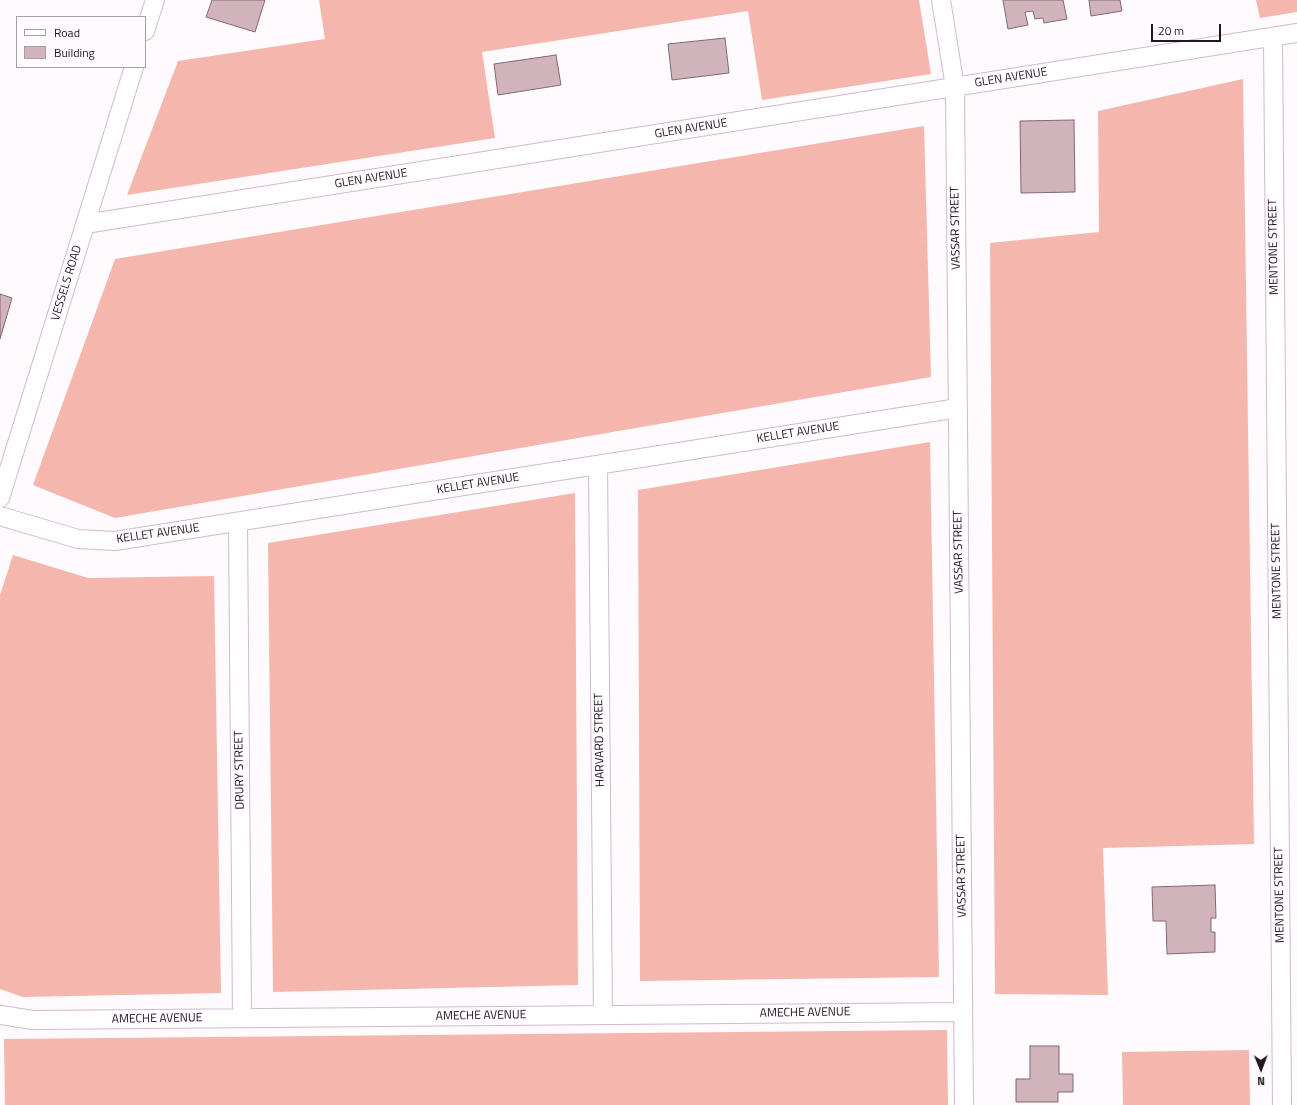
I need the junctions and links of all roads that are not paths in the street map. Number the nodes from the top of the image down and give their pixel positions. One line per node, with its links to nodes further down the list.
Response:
1 (154, 0): 3 (street)
2 (941, 0): 7 (street, VASSAR STREET)
3 (146, 28)
4 (1297, 33): 5 (street, GLEN AVENUE)
5 (1272, 37): 7 (street, GLEN AVENUE); 19 (street, MENTONE STREET)
6 (134, 68): 8 (street, VESSELS ROAD)
7 (955, 87): 8 (street, GLEN AVENUE); 9 (street, VASSAR STREET)
8 (85, 224): 11 (street, VESSELS ROAD)
9 (958, 408): 10 (street, KELLET AVENUE); 14 (street, VASSAR STREET)
10 (598, 465): 13 (street, KELLET AVENUE); 16 (street, HARVARD STREET)
11 (0, 498)
12 (0, 516): 13 (street, KELLET AVENUE)
13 (238, 522): 17 (street, DRURY STREET)
14 (963, 1012): 16 (street, AMECHE AVENUE); 18 (street, VASSAR STREET)
15 (0, 1015): 17 (street, AMECHE AVENUE)
16 (603, 1015): 17 (street, AMECHE AVENUE)
17 (242, 1018)
18 (964, 1105)
19 (1282, 1105)

